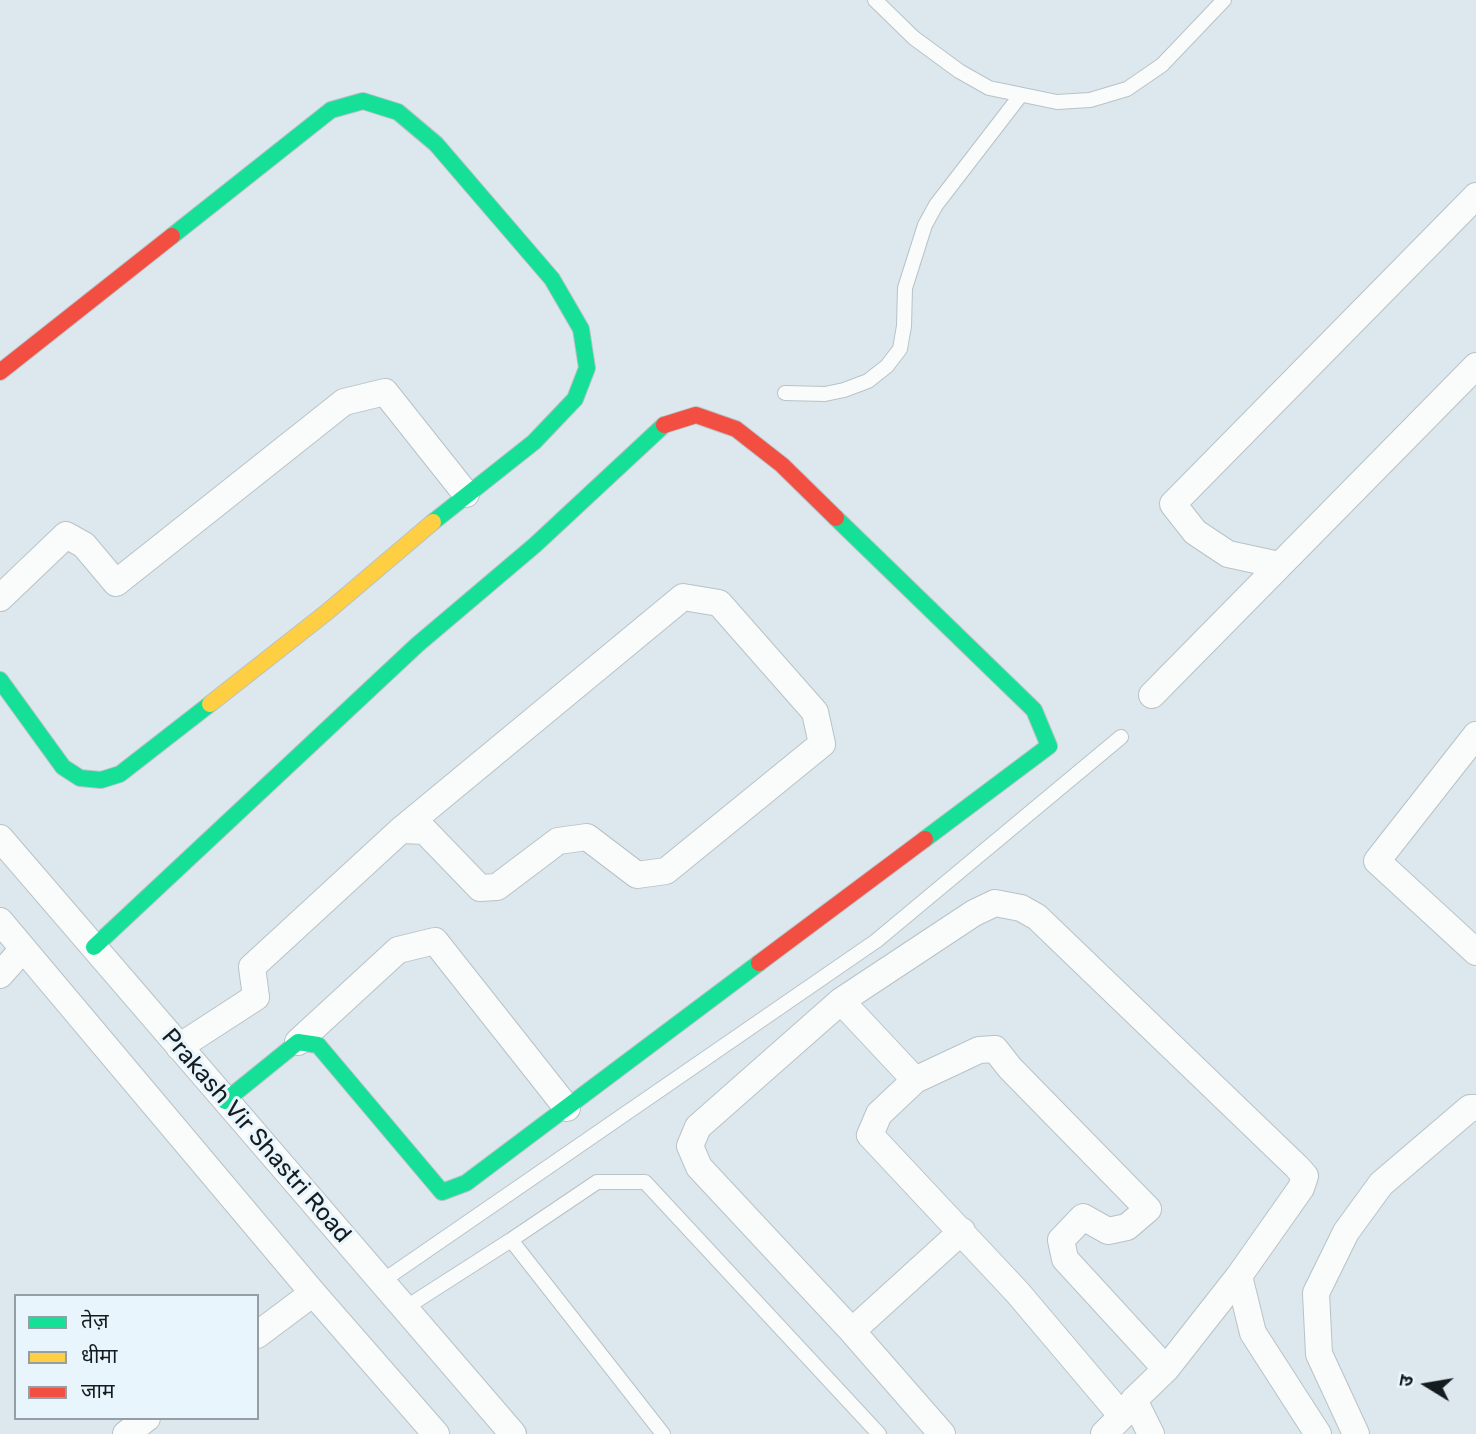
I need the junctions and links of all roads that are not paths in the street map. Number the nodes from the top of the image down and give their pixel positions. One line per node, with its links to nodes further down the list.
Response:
1 (875, 0): 3 (lane)
2 (1224, 0): 3 (lane)
3 (1020, 96): 7 (lane)
4 (1476, 196): 9 (street)
5 (1476, 366): 9 (street)
6 (0, 372): 8 (street)
7 (785, 393)
8 (466, 494): 10 (street); 11 (street)
9 (1279, 565): 12 (street)
10 (0, 598)
11 (0, 680)
12 (1152, 695)
13 (1476, 735): 20 (street)
14 (1121, 737): 32 (lane)
15 (401, 830): 15 (street); 24 (street)
16 (0, 838): 18 (street, Prakash Vir Shastri Road)
17 (0, 921): 19 (street)
18 (94, 947): 24 (street, Prakash Vir Shastri Road); 27 (street)
19 (23, 949): 21 (street); 33 (street)
20 (1476, 952)
21 (0, 975)
22 (841, 1001): 25 (street); 31 (street); 35 (street)
23 (298, 1042): 26 (street); 27 (street); 27 (street)
24 (179, 1047): 26 (street, Prakash Vir Shastri Road)
25 (915, 1080): 29 (street); 37 (street)
26 (225, 1101): 32 (street, Prakash Vir Shastri Road)
27 (566, 1108)
28 (1476, 1108): 48 (street)
29 (962, 1231): 35 (street); 38 (street)
30 (511, 1240): 34 (lane); 43 (lane); 44 (lane)
31 (1239, 1276): 37 (street); 47 (street)
32 (381, 1282): 34 (street, Prakash Vir Shastri Road)
33 (313, 1293): 36 (street); 41 (street)
34 (405, 1308): 42 (street, Prakash Vir Shastri Road)
35 (852, 1331): 45 (street)
36 (259, 1334)
37 (1166, 1369): 38 (street)
38 (1120, 1417): 46 (street)
39 (144, 1420): 40 (street)
40 (126, 1434)
41 (436, 1434)
42 (513, 1434)
43 (663, 1434)
44 (879, 1434)
45 (942, 1434)
46 (1151, 1434)
47 (1318, 1434)
48 (1356, 1434)

